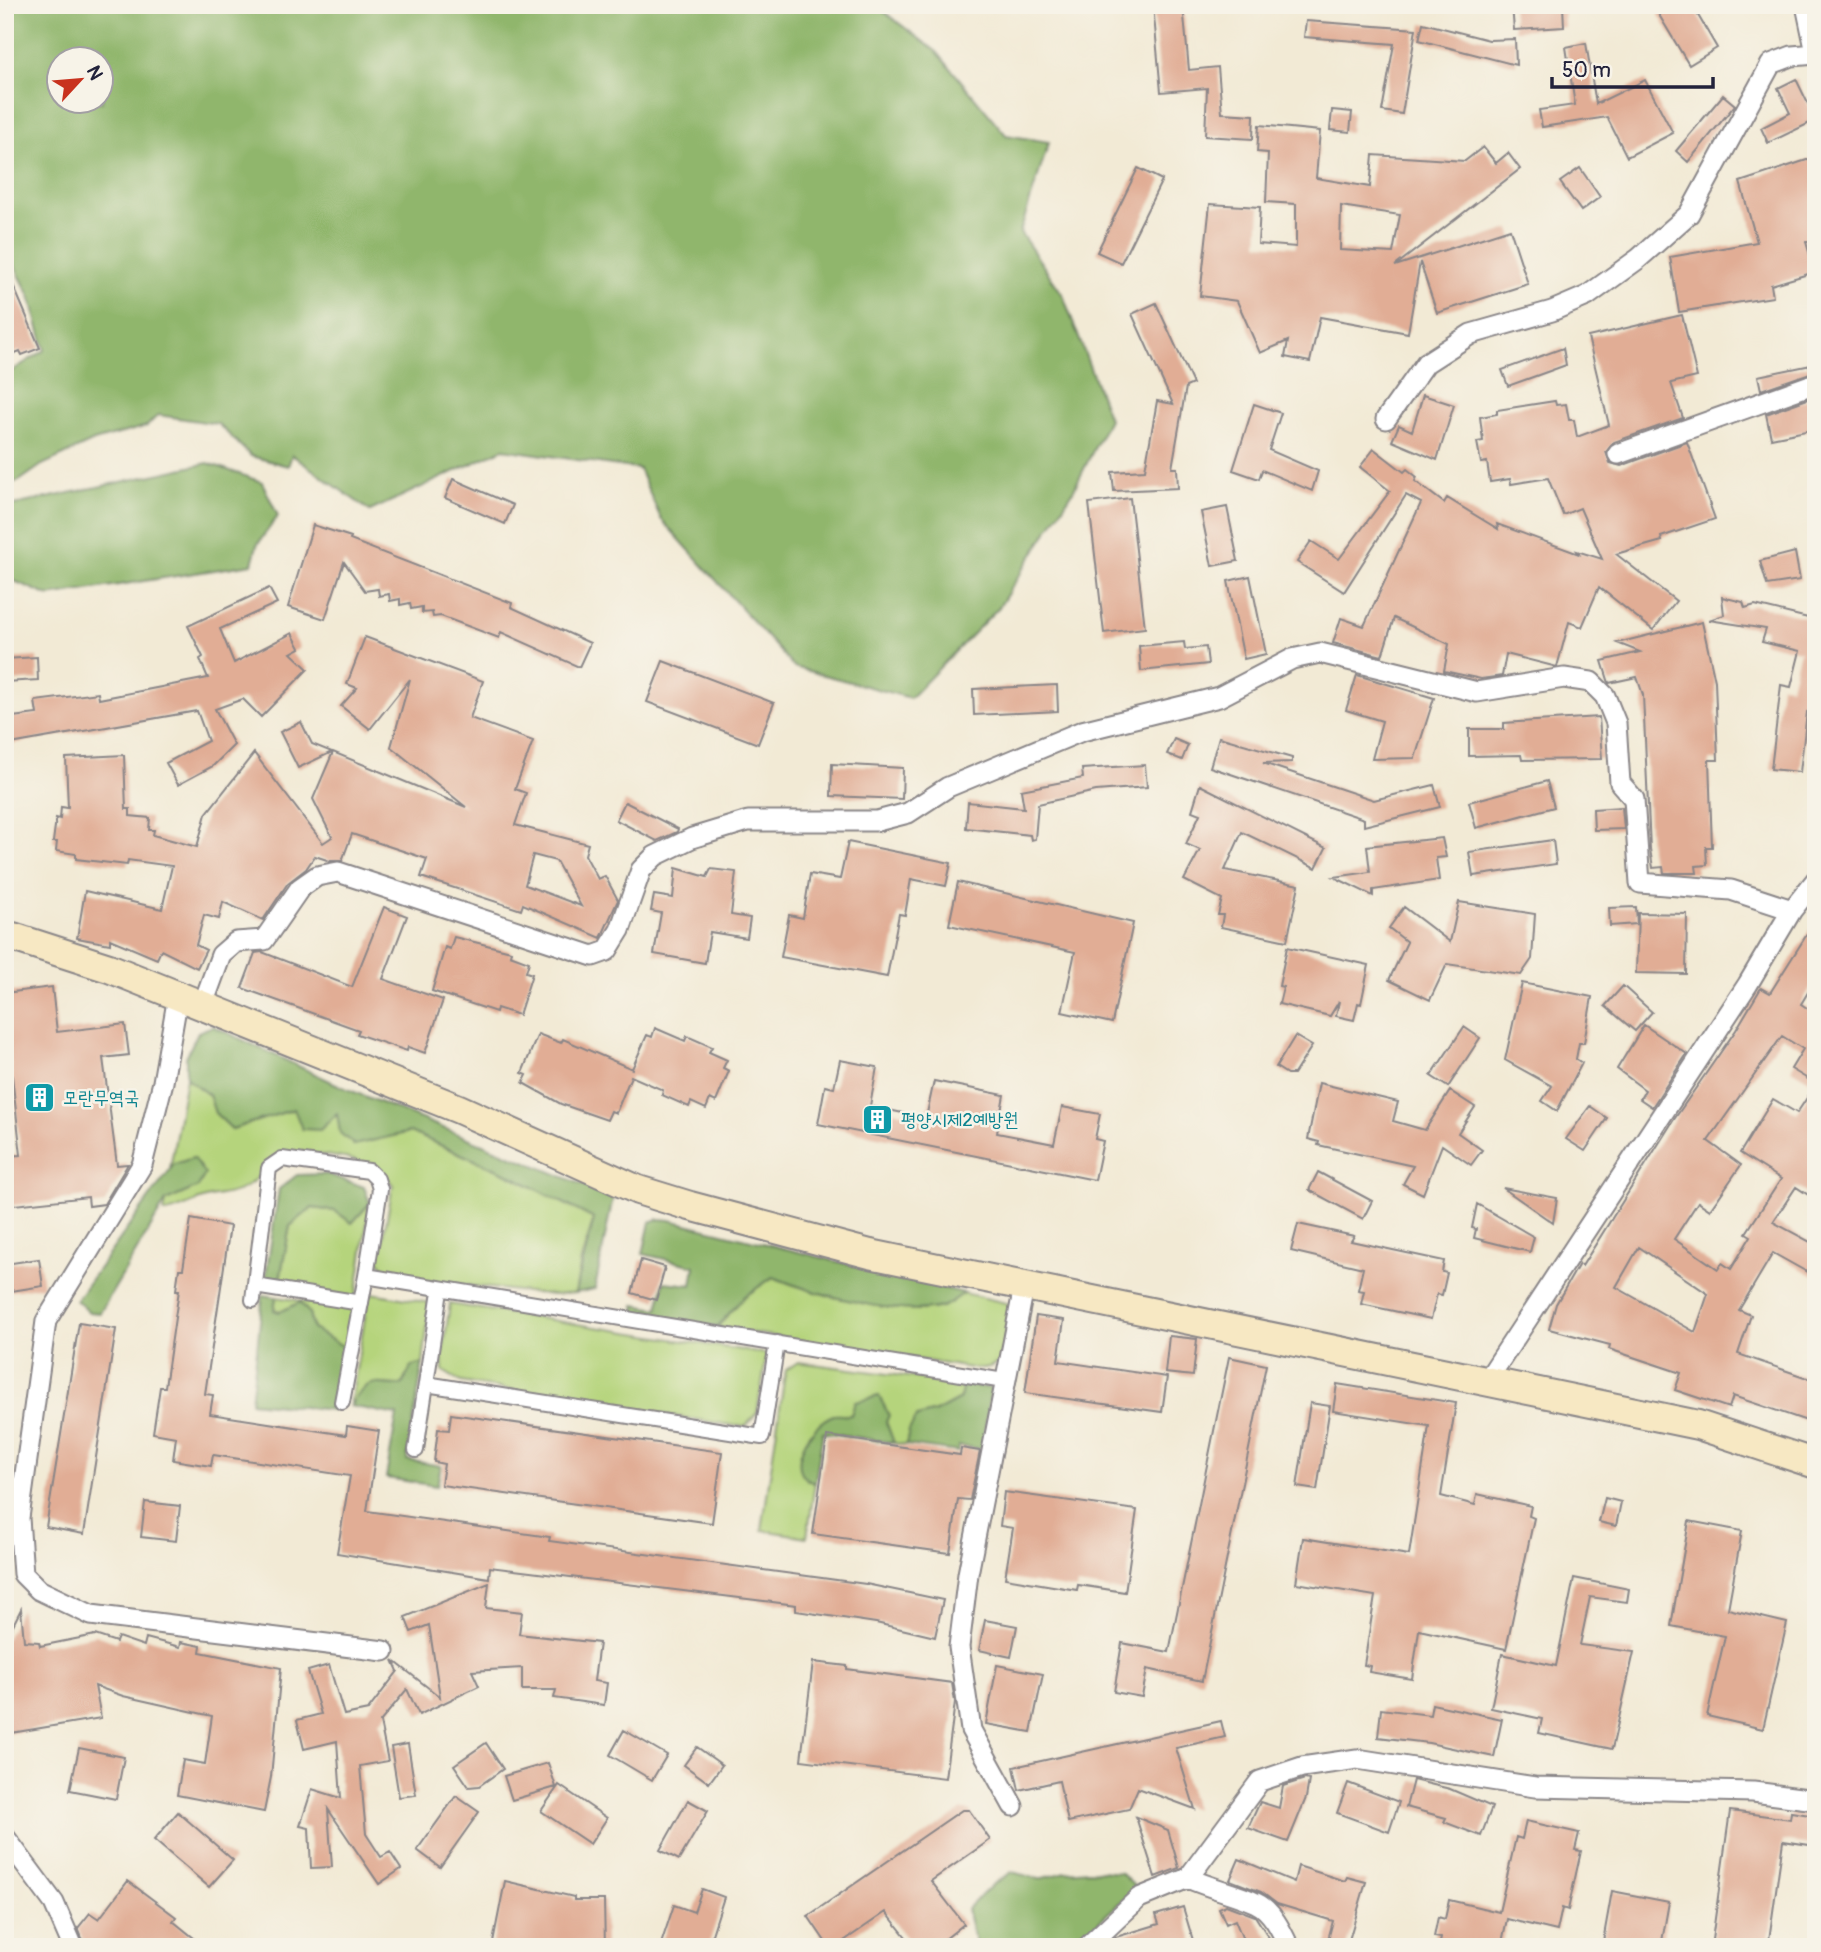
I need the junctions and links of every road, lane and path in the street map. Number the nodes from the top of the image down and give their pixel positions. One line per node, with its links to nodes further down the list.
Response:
1 (1806, 5): 2 (street)
2 (1816, 53): 4 (street)
3 (1816, 383): 5 (street)
4 (1386, 419)
5 (1618, 454)
6 (1816, 880): 7 (street)
7 (1792, 910): 9 (street); 16 (street)
8 (5, 937): 9 (main road)
9 (190, 1001): 11 (main road); 21 (street)
10 (366, 1276): 12 (street); 13 (street); 13 (street)
11 (1024, 1287): 15 (street); 16 (main road)
12 (440, 1291): 14 (street); 17 (street)
13 (361, 1303): 18 (street)
14 (777, 1343): 15 (street); 17 (street)
15 (1004, 1381): 23 (street)
16 (1486, 1382): 20 (main road)
17 (426, 1384): 19 (street)
18 (342, 1402)
19 (416, 1450)
20 (1816, 1464)
21 (383, 1651)
22 (1816, 1800): 25 (street)
23 (1013, 1806)
24 (5, 1837): 26 (street)
25 (1188, 1878): 27 (street); 28 (street)
26 (73, 1947)
27 (1087, 1947)
28 (1289, 1947)

